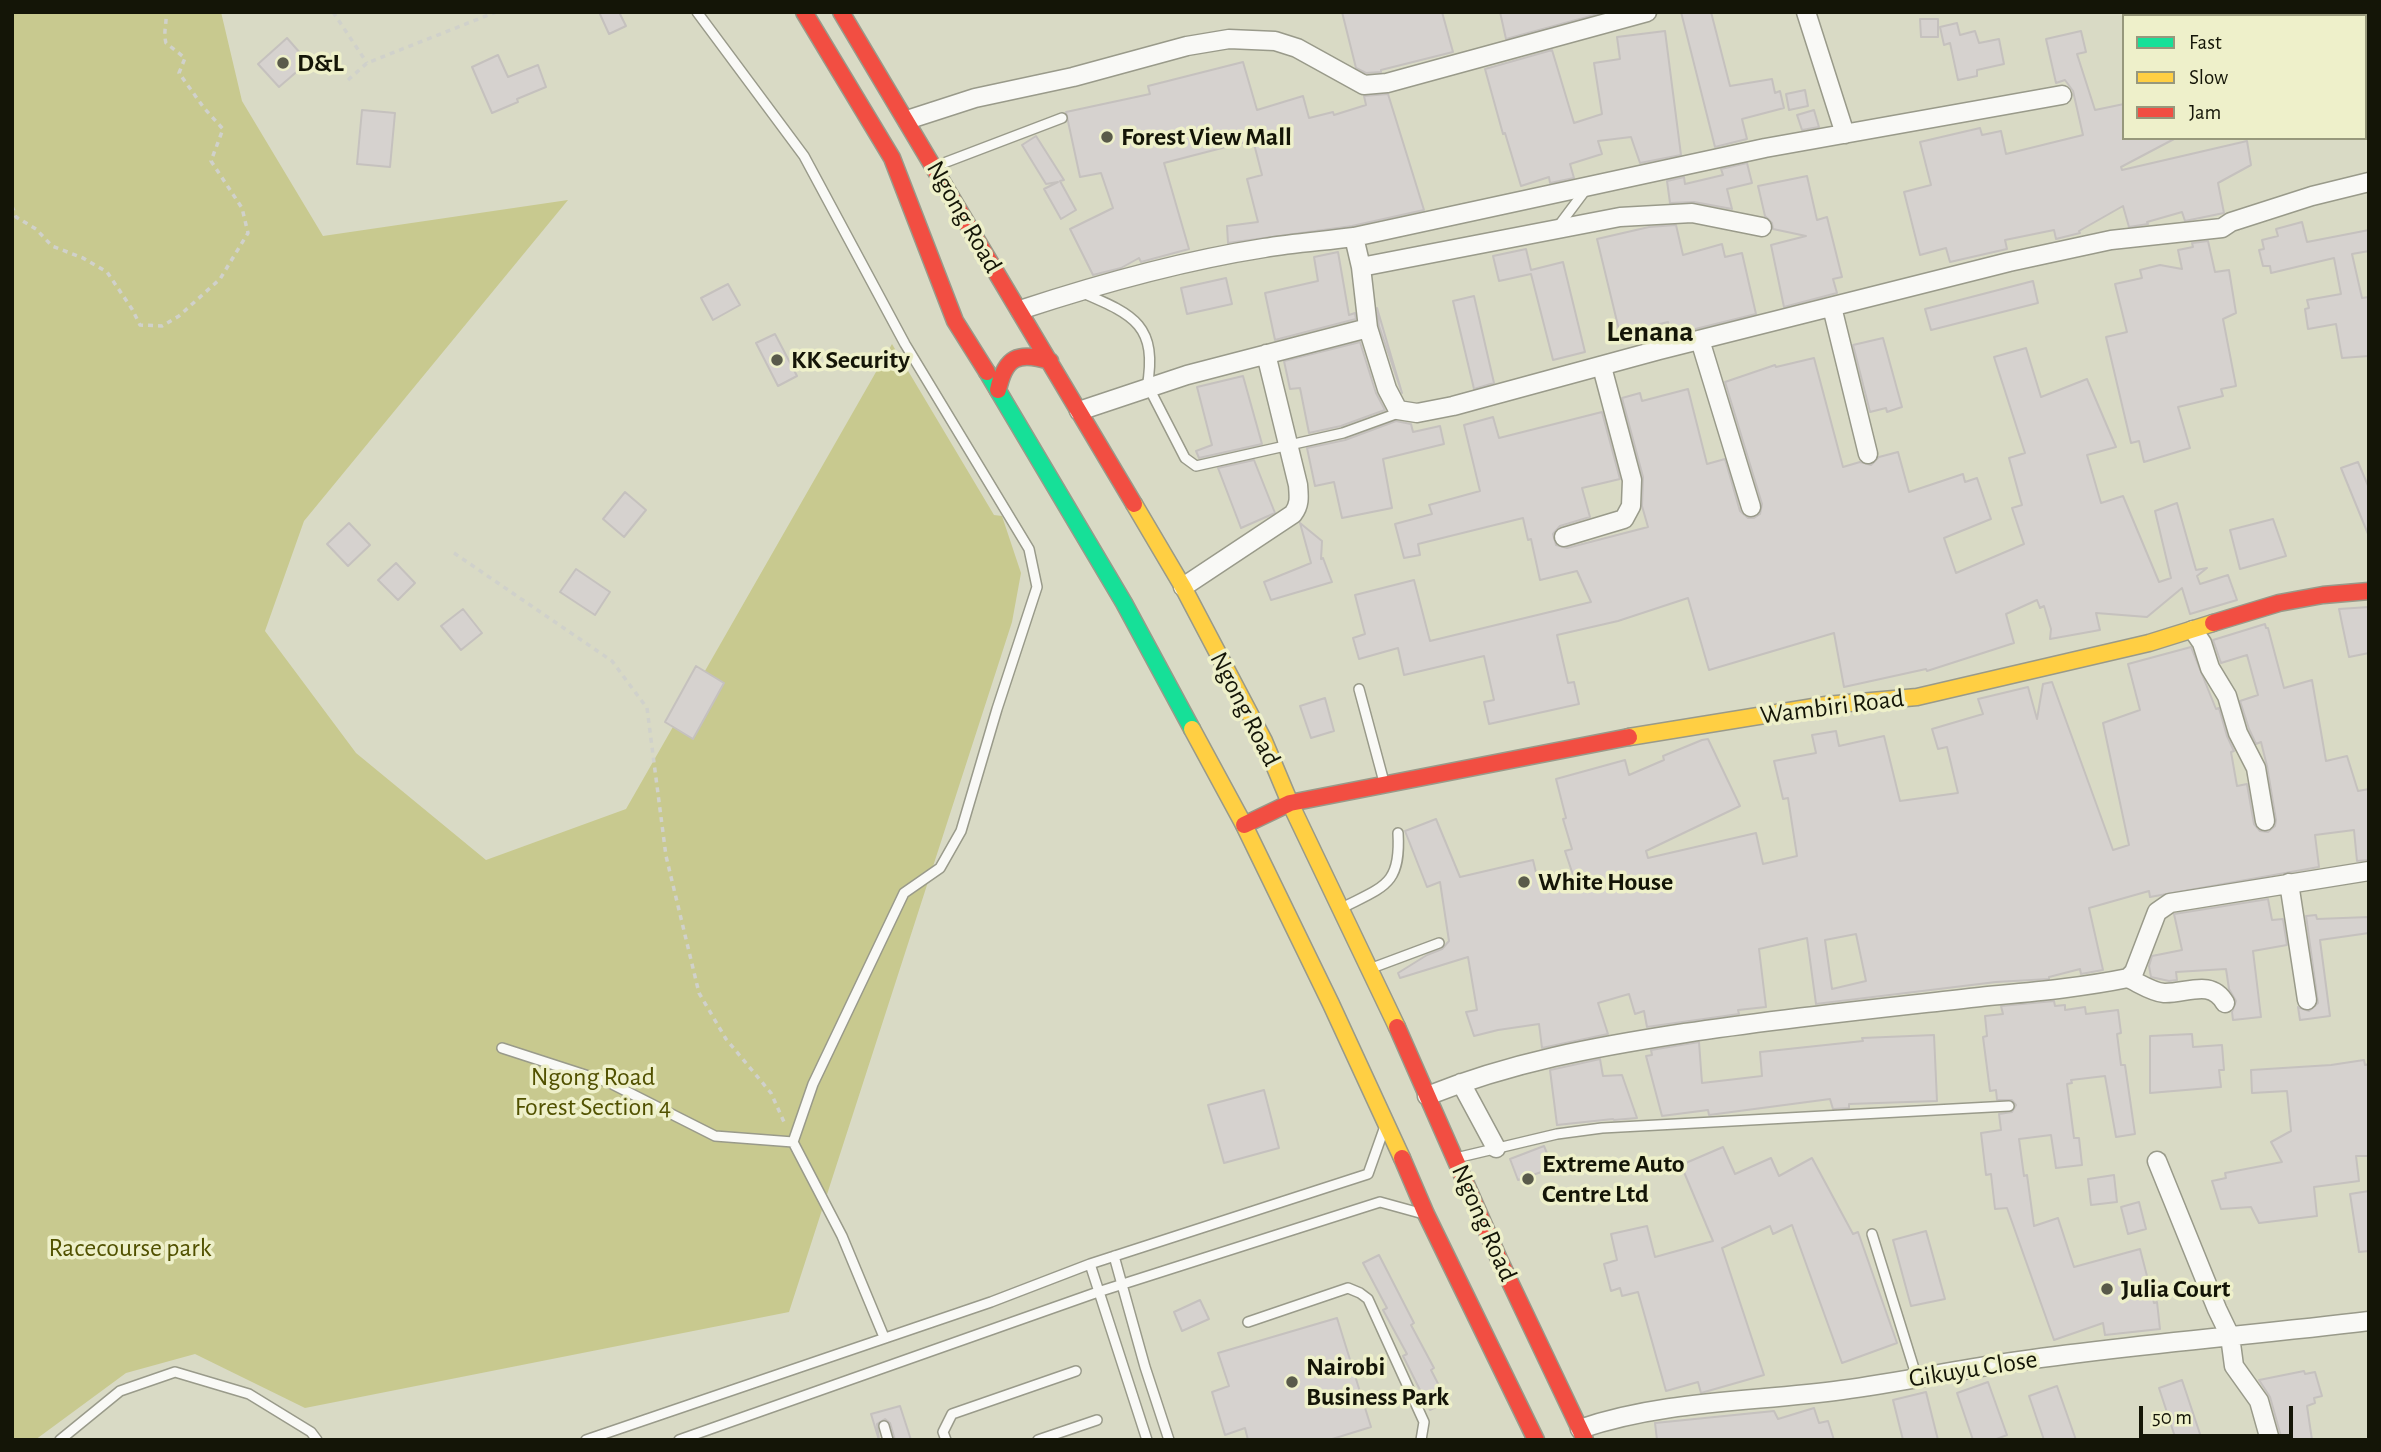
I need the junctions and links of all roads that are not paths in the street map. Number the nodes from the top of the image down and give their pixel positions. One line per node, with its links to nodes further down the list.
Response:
1 (697, 12): 55 (lane)
2 (804, 12): 26 (main road, Ngong Road)
3 (1647, 12): 8 (street)
4 (1806, 12): 9 (street)
5 (847, 14): 8 (main road, Ngong Road)
6 (2062, 95): 9 (street)
7 (1062, 118): 10 (lane)
8 (907, 120): 10 (main road, Ngong Road)
9 (1845, 134): 12 (street)
10 (935, 167): 19 (main road, Ngong Road)
11 (2369, 182): 18 (street)
12 (1589, 186): 14 (lane); 15 (street)
13 (1762, 227): 14 (street)
14 (1556, 229): 16 (street)
15 (1354, 237): 16 (street); 17 (street)
16 (1361, 267): 20 (street)
17 (1078, 291): 19 (street); 25 (lane)
18 (1832, 307): 21 (street); 30 (street)
19 (1020, 310): 23 (main road, Ngong Road)
20 (1368, 328): 22 (street); 28 (street)
21 (1700, 340): 24 (street); 31 (street)
22 (1266, 354): 25 (street); 29 (street)
23 (1050, 361): 26 (main road); 27 (main road, Ngong Road)
24 (1602, 367): 28 (street); 32 (street)
25 (1148, 388): 27 (street); 29 (lane)
26 (998, 390): 40 (main road, Ngong Road)
27 (1079, 411): 33 (main road, Ngong Road)
28 (1403, 411): 29 (lane)
29 (1287, 444): 33 (street)
30 (1868, 454)
31 (1751, 507)
32 (1564, 537)
33 (1183, 587): 38 (main road, Ngong Road)
34 (2369, 591): 35 (main road, Wambiri Road)
35 (2193, 630): 37 (main road, Wambiri Road); 39 (street)
36 (1359, 689): 37 (lane)
37 (1384, 784): 38 (main road, Wambiri Road)
38 (1290, 803): 40 (main road, Wambiri Road); 44 (main road, Ngong Road)
39 (2265, 821)
40 (1244, 825): 54 (main road, Ngong Road)
41 (1398, 833): 44 (lane)
42 (2369, 871): 43 (street)
43 (2289, 883): 47 (street); 48 (street)
44 (1340, 908): 46 (main road, Ngong Road)
45 (1439, 943): 46 (lane)
46 (1371, 969): 52 (main road, Ngong Road)
47 (2128, 978): 49 (street); 51 (street)
48 (2307, 1000)
49 (2225, 1003)
50 (502, 1048): 55 (lane)
51 (1461, 1083): 52 (street); 56 (street)
52 (1427, 1096): 57 (main road, Ngong Road)
53 (2009, 1106): 56 (lane)
54 (1387, 1123): 59 (main road, Ngong Road); 61 (lane)
55 (793, 1142): 68 (lane)
56 (1496, 1148): 57 (lane)
57 (1454, 1159): 73 (main road, Ngong Road)
58 (2157, 1161): 67 (street)
59 (1426, 1214): 63 (lane); 84 (main road, Ngong Road)
60 (1872, 1234): 70 (lane)
61 (1114, 1256): 62 (lane); 63 (lane)
62 (1090, 1264): 64 (lane); 68 (lane)
63 (1122, 1285): 64 (lane); 82 (lane)
64 (1098, 1292): 77 (lane); 81 (lane)
65 (2369, 1321): 67 (street, Gikuyu Close)
66 (1248, 1322): 83 (lane)
67 (2230, 1336): 70 (street, Gikuyu Close); 85 (street)
68 (884, 1337): 76 (lane)
69 (1076, 1371): 79 (lane)
70 (1917, 1378): 73 (street, Gikuyu Close)
71 (1097, 1420): 80 (lane)
72 (884, 1426): 78 (lane)
73 (1582, 1434)
74 (61, 1440): 75 (lane)
75 (317, 1440)
76 (586, 1440)
77 (679, 1440)
78 (888, 1440)
79 (946, 1440)
80 (1038, 1440)
81 (1147, 1440)
82 (1168, 1440)
83 (1421, 1440)
84 (1536, 1440)
85 (2270, 1440)

